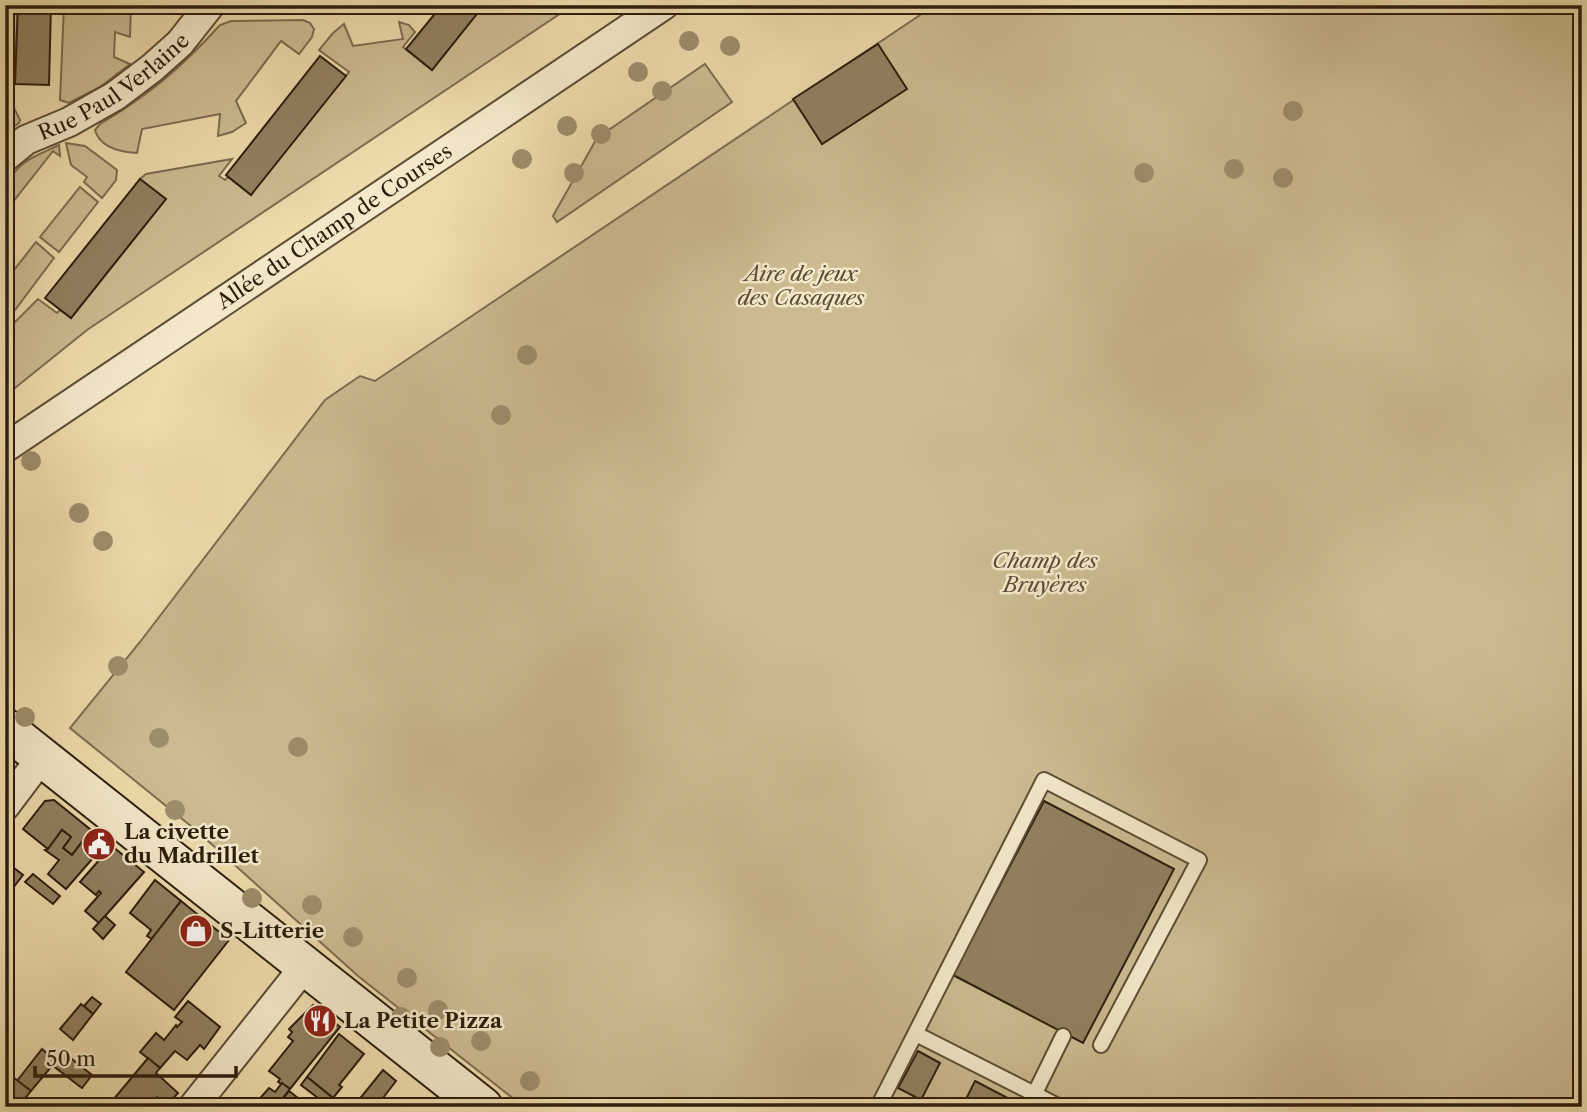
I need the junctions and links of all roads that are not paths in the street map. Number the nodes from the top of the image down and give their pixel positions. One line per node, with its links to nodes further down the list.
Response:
1 (210, 5): 3 (street, Rue Paul Verlaine)
2 (664, 5): 4 (street, Allée du Champ de Courses)
3 (5, 157)
4 (5, 448)
5 (5, 728): 6 (street)
6 (43, 757): 7 (street); 8 (street)
7 (5, 806)
8 (305, 966): 13 (street); 14 (street)
9 (916, 1034): 11 (lane); 12 (lane); 15 (lane)
10 (1063, 1036): 12 (lane)
11 (1101, 1045)
12 (1036, 1100): 16 (lane)
13 (193, 1107)
14 (483, 1107)
15 (878, 1107)
16 (1060, 1107)

